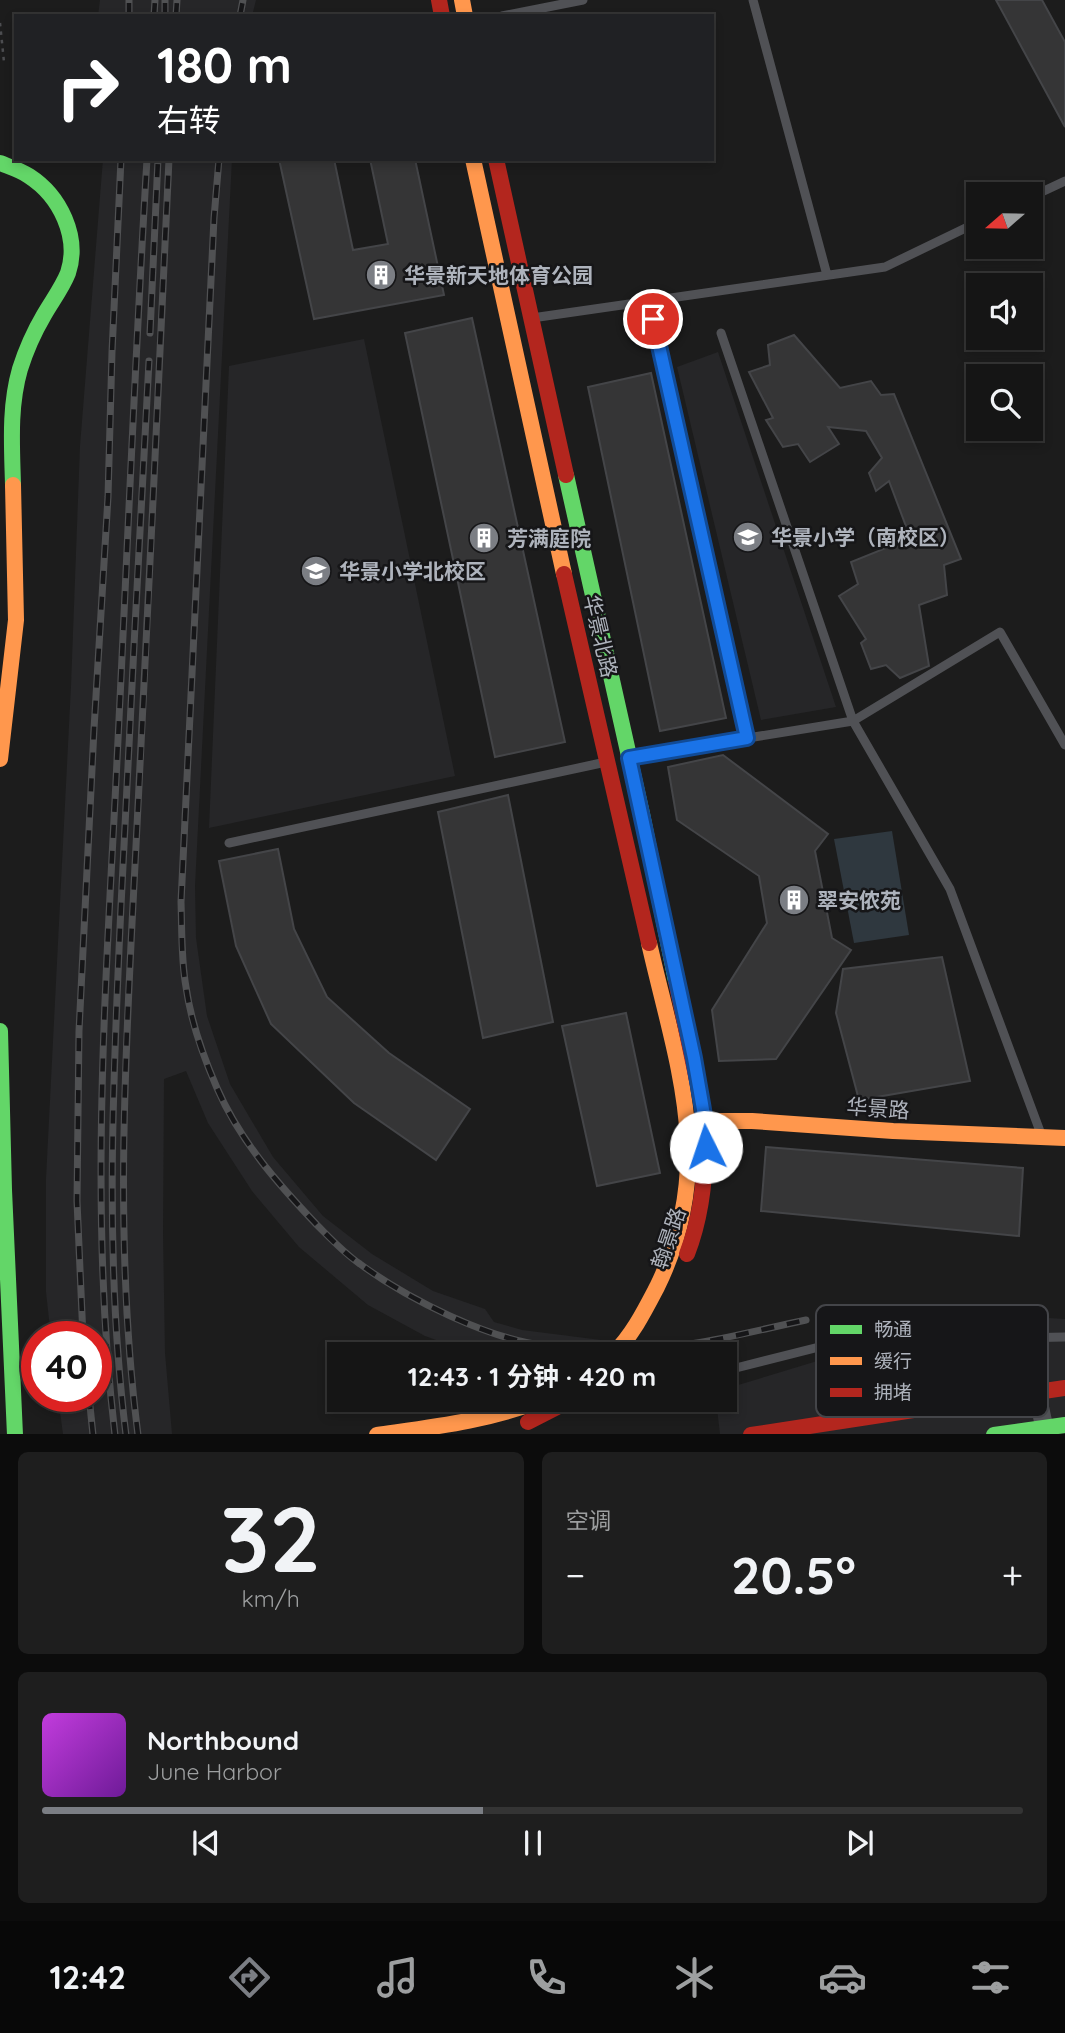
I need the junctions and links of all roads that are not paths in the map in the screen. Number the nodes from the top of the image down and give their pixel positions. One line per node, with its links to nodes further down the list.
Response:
1 (583, 0): 3 (lane)
2 (753, 0): 12 (lane)
3 (512, 14)
4 (0, 150): 8 (main road)
5 (473, 161): 15 (main road, 华景北路)
6 (496, 161): 14 (main road, 华景北路)
7 (0, 163): 8 (main road)
8 (29, 175): 21 (main road)
9 (1065, 181): 10 (lane)
10 (1043, 191)
11 (966, 228): 12 (lane)
12 (827, 275): 13 (lane)
13 (649, 301): 14 (lane); 18 (lane)
14 (531, 319): 15 (lane); 20 (main road, 华景北路)
15 (508, 323): 22 (main road, 华景北路)
16 (721, 333): 17 (lane)
17 (853, 721): 18 (lane); 19 (lane); 26 (lane)
18 (747, 738): 20 (lane)
19 (1065, 745)
20 (629, 758): 25 (main road, 华景北路)
21 (0, 759)
22 (607, 761): 23 (lane); 25 (main road, 华景北路)
23 (229, 843)
24 (0, 1031): 38 (main road)
25 (696, 1121): 26 (main road, 华景路); 28 (main road, 翰景路); 29 (main road, 翰景路)
26 (1042, 1136): 27 (main road, 华景路)
27 (1065, 1138)
28 (623, 1342)
29 (640, 1342)
30 (816, 1348): 31 (lane)
31 (737, 1368)
32 (510, 1412): 37 (main road)
33 (548, 1412): 36 (main road)
34 (862, 1417): 40 (main road, bridge)
35 (1065, 1425): 41 (main road, bridge)
36 (513, 1427)
37 (468, 1428): 39 (main road)
38 (15, 1434)
39 (377, 1434)
40 (751, 1434)
41 (994, 1434)

